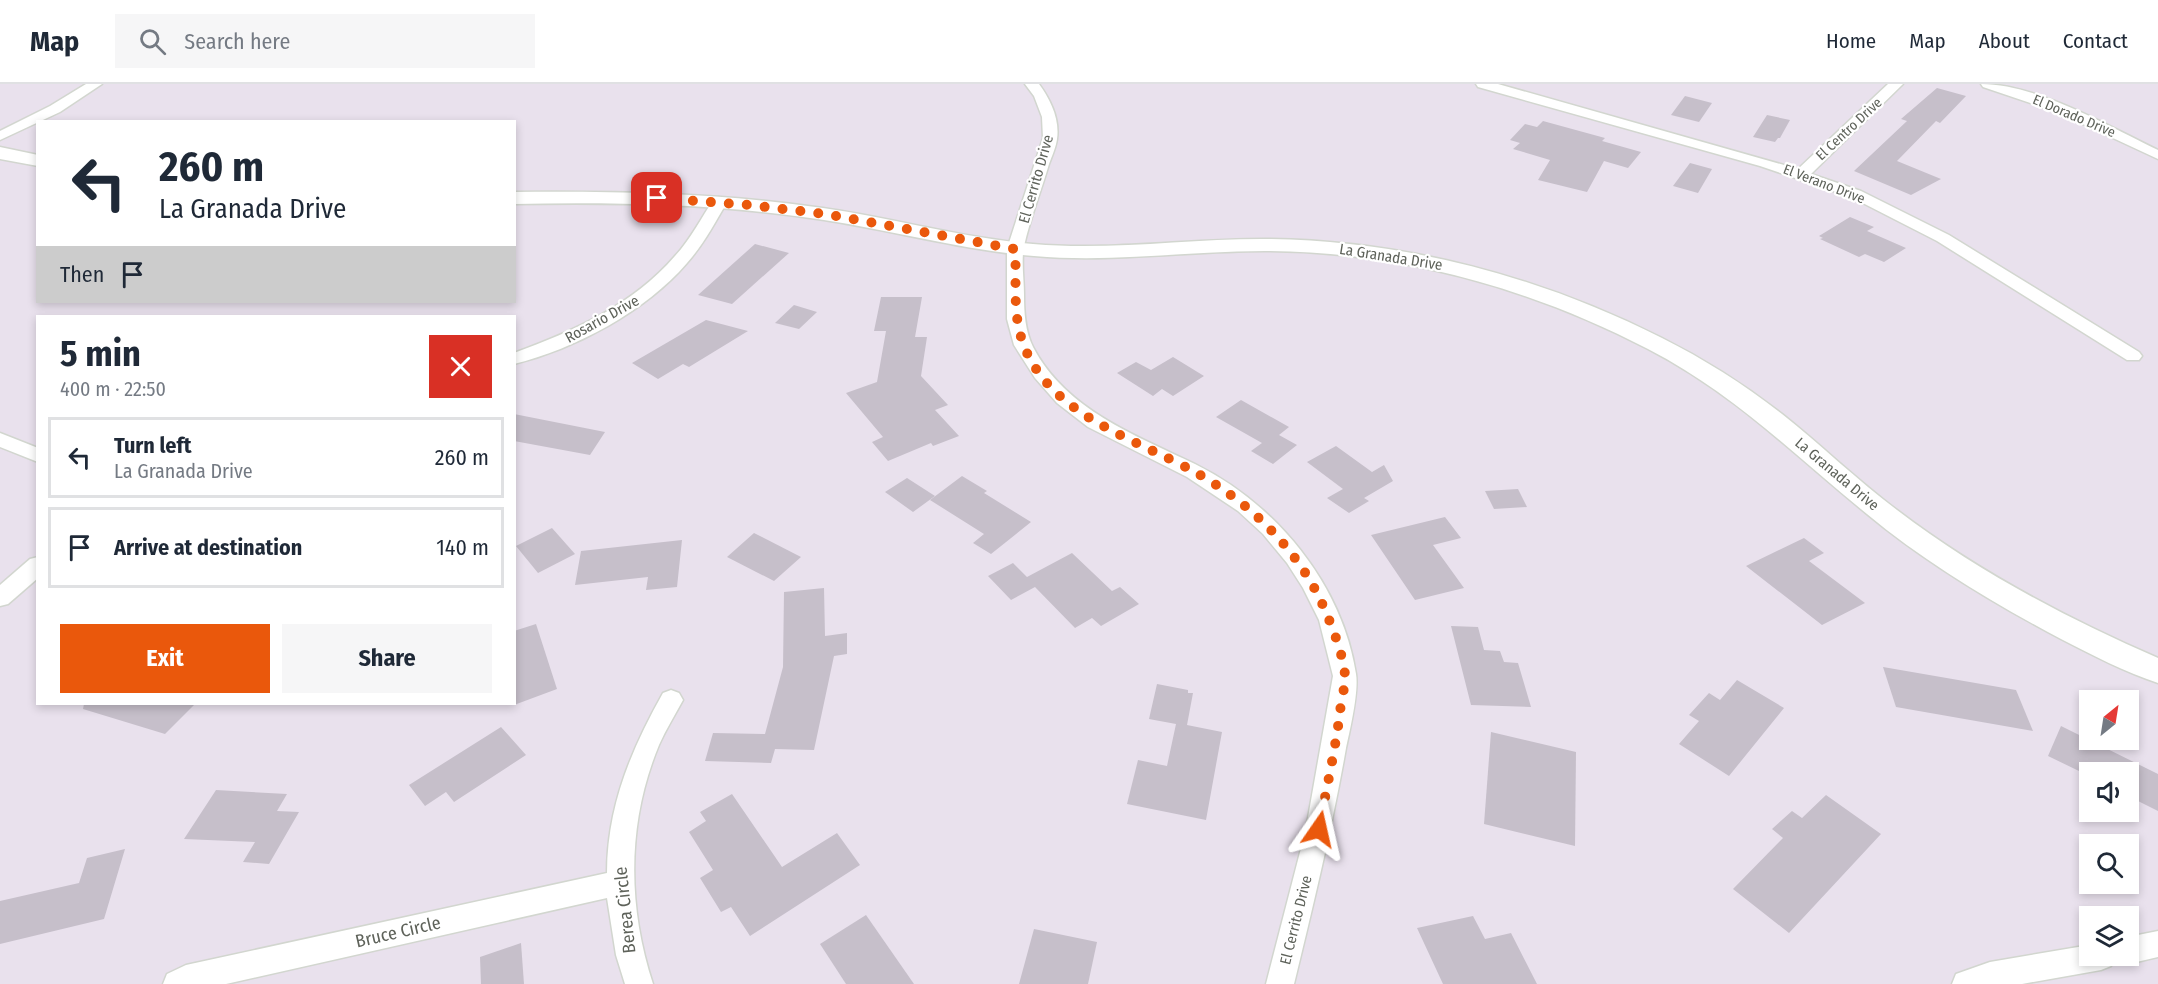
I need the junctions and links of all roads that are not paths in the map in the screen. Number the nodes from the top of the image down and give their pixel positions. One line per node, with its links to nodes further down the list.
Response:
1 (94, 84): 6 (street)
2 (1032, 84): 13 (street, El Cerrito Drive)
3 (1483, 84): 10 (street, El Verano Drive)
4 (1896, 84): 10 (street, El Centro Drive)
5 (1988, 84): 8 (street, El Dorado Drive)
6 (0, 136)
7 (0, 153): 9 (street)
8 (2158, 155)
9 (36, 161)
10 (1802, 174): 14 (street, El Verano Drive)
11 (516, 198): 12 (street, La Granada Drive)
12 (719, 202): 13 (street, La Granada Drive); 15 (street, Rosario Drive)
13 (1015, 249): 20 (street, La Granada Drive); 28 (street, El Cerrito Drive)
14 (2133, 356)
15 (516, 358)
16 (0, 439): 17 (street)
17 (36, 455)
18 (36, 567): 19 (street)
19 (0, 598)
20 (2158, 671)
21 (671, 700): 22 (street, Berea Circle)
22 (619, 883): 26 (street, Bruce Circle); 27 (street, Berea Circle)
23 (2158, 944): 24 (street)
24 (2139, 948)
25 (2079, 960): 29 (street)
26 (177, 984)
27 (639, 984)
28 (1280, 984)
29 (1966, 984)

